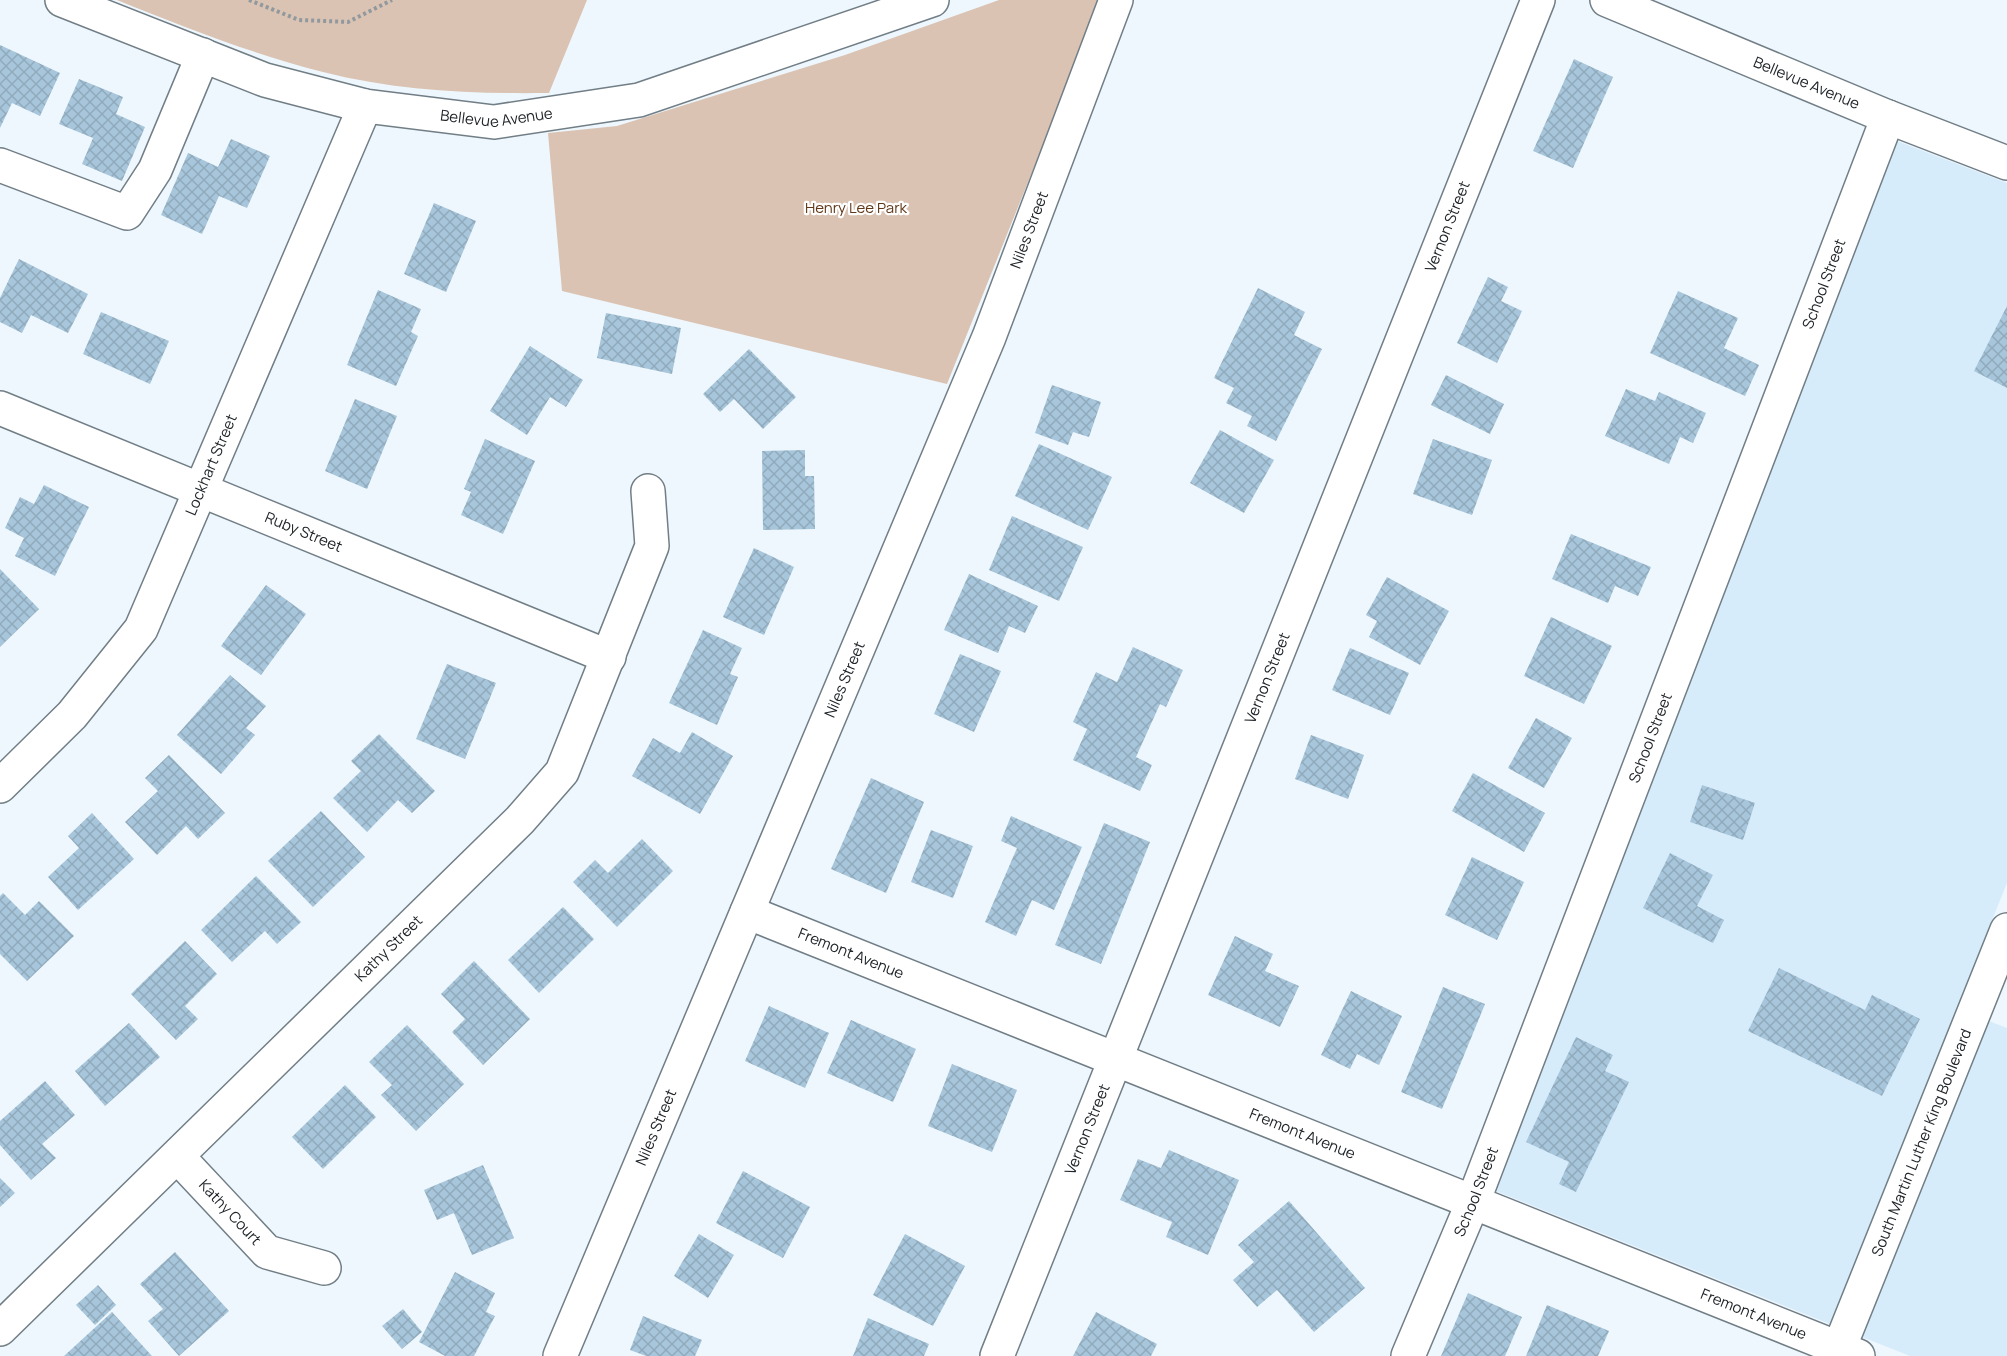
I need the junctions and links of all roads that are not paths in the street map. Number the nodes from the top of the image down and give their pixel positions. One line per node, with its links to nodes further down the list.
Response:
1 (62, 0): 6 (street, Bellevue Avenue)
2 (1116, 0): 16 (street, Niles Street)
3 (1538, 0): 19 (street, Vernon Street)
4 (1607, 0): 8 (street, Bellevue Avenue)
5 (913, 3): 7 (street, Bellevue Avenue)
6 (203, 55): 7 (street, Bellevue Avenue); 10 (street)
7 (365, 106): 12 (street, Lockhart Street)
8 (1888, 117): 9 (street, Bellevue Avenue); 21 (street, School Street)
9 (2007, 163)
10 (0, 165)
11 (0, 408): 12 (street, Ruby Street)
12 (200, 488): 14 (street, Ruby Street); 15 (street, Lockhart Street)
13 (648, 491): 14 (street, Kathy Street)
14 (609, 657): 20 (street, Kathy Street)
15 (0, 786)
16 (747, 912): 19 (street, Fremont Avenue); 25 (street, Niles Street)
17 (2007, 930): 18 (street, South Martin Luther King Boulevard)
18 (1994, 1002): 24 (street, South Martin Luther King Boulevard)
19 (1117, 1059): 21 (street, Fremont Avenue); 26 (street, Vernon Street)
20 (178, 1157): 22 (street, Kathy Court); 23 (street, Kathy Street)
21 (1473, 1202): 24 (street, Fremont Avenue); 27 (street, School Street)
22 (324, 1268)
23 (0, 1329)
24 (1844, 1353)
25 (560, 1356)
26 (997, 1356)
27 (1408, 1356)

